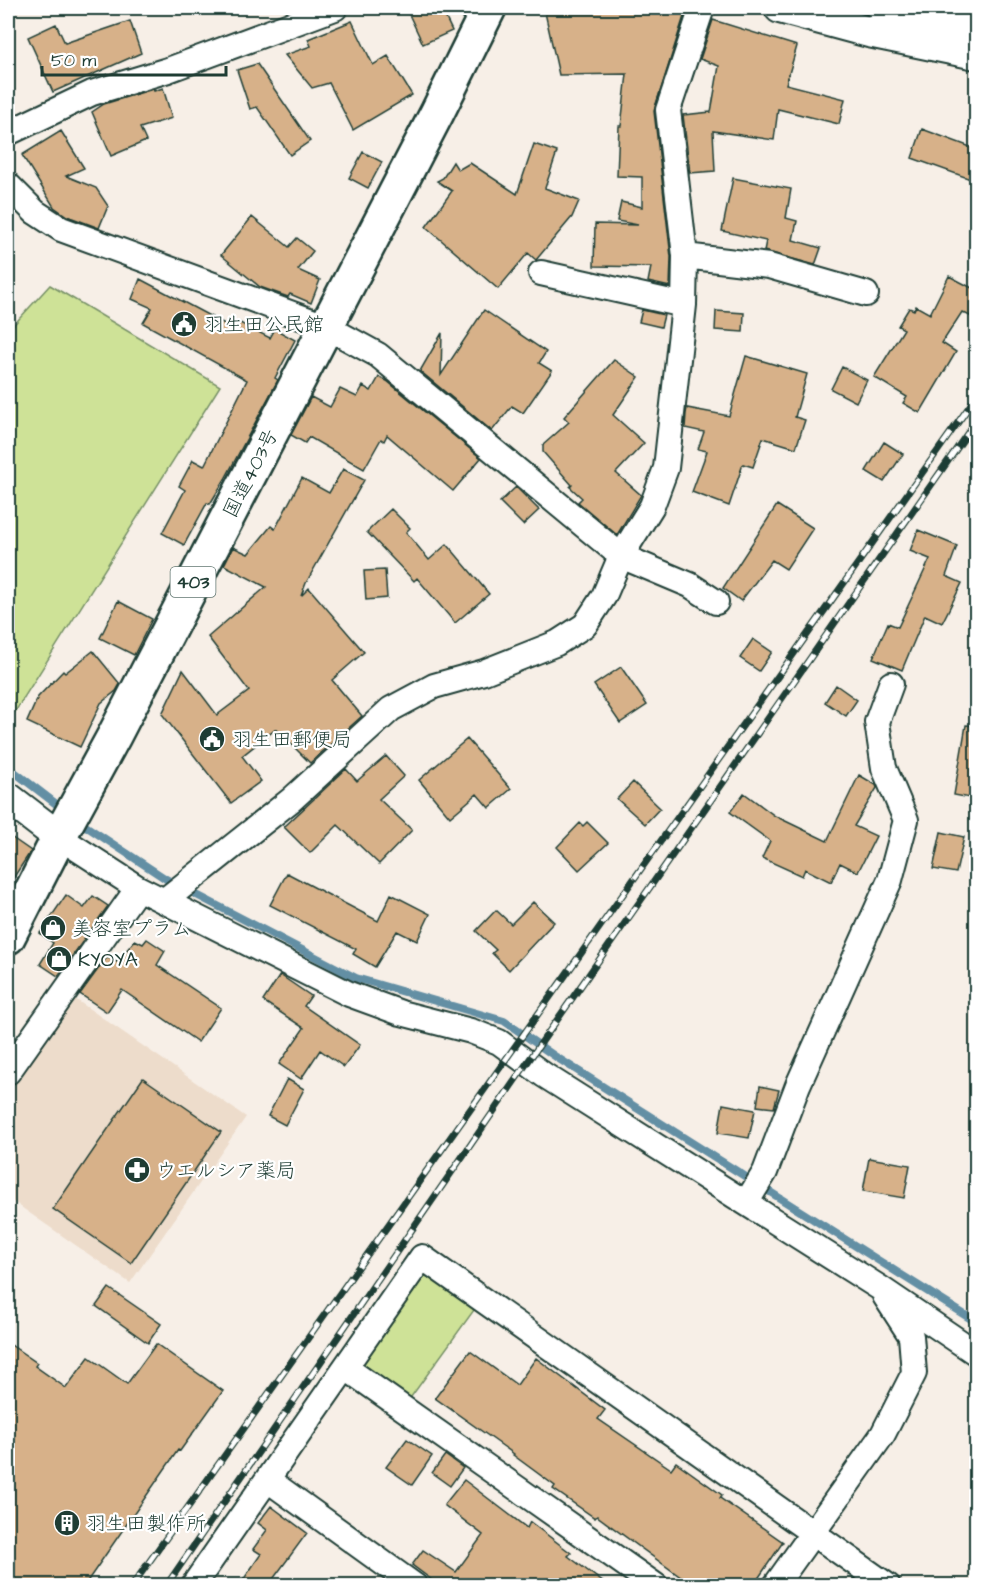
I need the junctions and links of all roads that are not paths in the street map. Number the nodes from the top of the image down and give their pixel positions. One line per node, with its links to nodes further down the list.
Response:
1 (335, 8): 8 (street)
2 (489, 8): 14 (highway, 国道403号 / 403)
3 (702, 8): 10 (street)
4 (780, 8): 7 (main road)
5 (878, 8): 6 (street)
6 (976, 27)
7 (976, 54)
8 (8, 133)
9 (8, 185): 14 (street)
10 (685, 256): 12 (street); 13 (street)
11 (541, 273): 13 (street)
12 (866, 294)
13 (684, 305): 15 (street)
14 (325, 326): 15 (street); 19 (highway, 国道403号 / 403)
15 (621, 556): 16 (street); 21 (street)
16 (716, 602)
17 (891, 684): 24 (street)
18 (8, 798): 19 (main road)
19 (59, 837): 20 (street); 22 (highway, 国道403号 / 403)
20 (138, 888): 21 (street); 23 (street)
21 (164, 901): 24 (street)
22 (8, 937)
23 (8, 1072)
24 (746, 1203): 25 (street)
25 (880, 1288): 26 (street); 29 (street)
26 (976, 1353)
27 (346, 1368): 28 (street); 29 (street); 32 (street)
28 (268, 1480): 30 (street); 31 (street)
29 (812, 1532): 33 (street); 34 (street)
30 (192, 1586)
31 (415, 1586)
32 (656, 1586)
33 (775, 1586)
34 (888, 1586)

